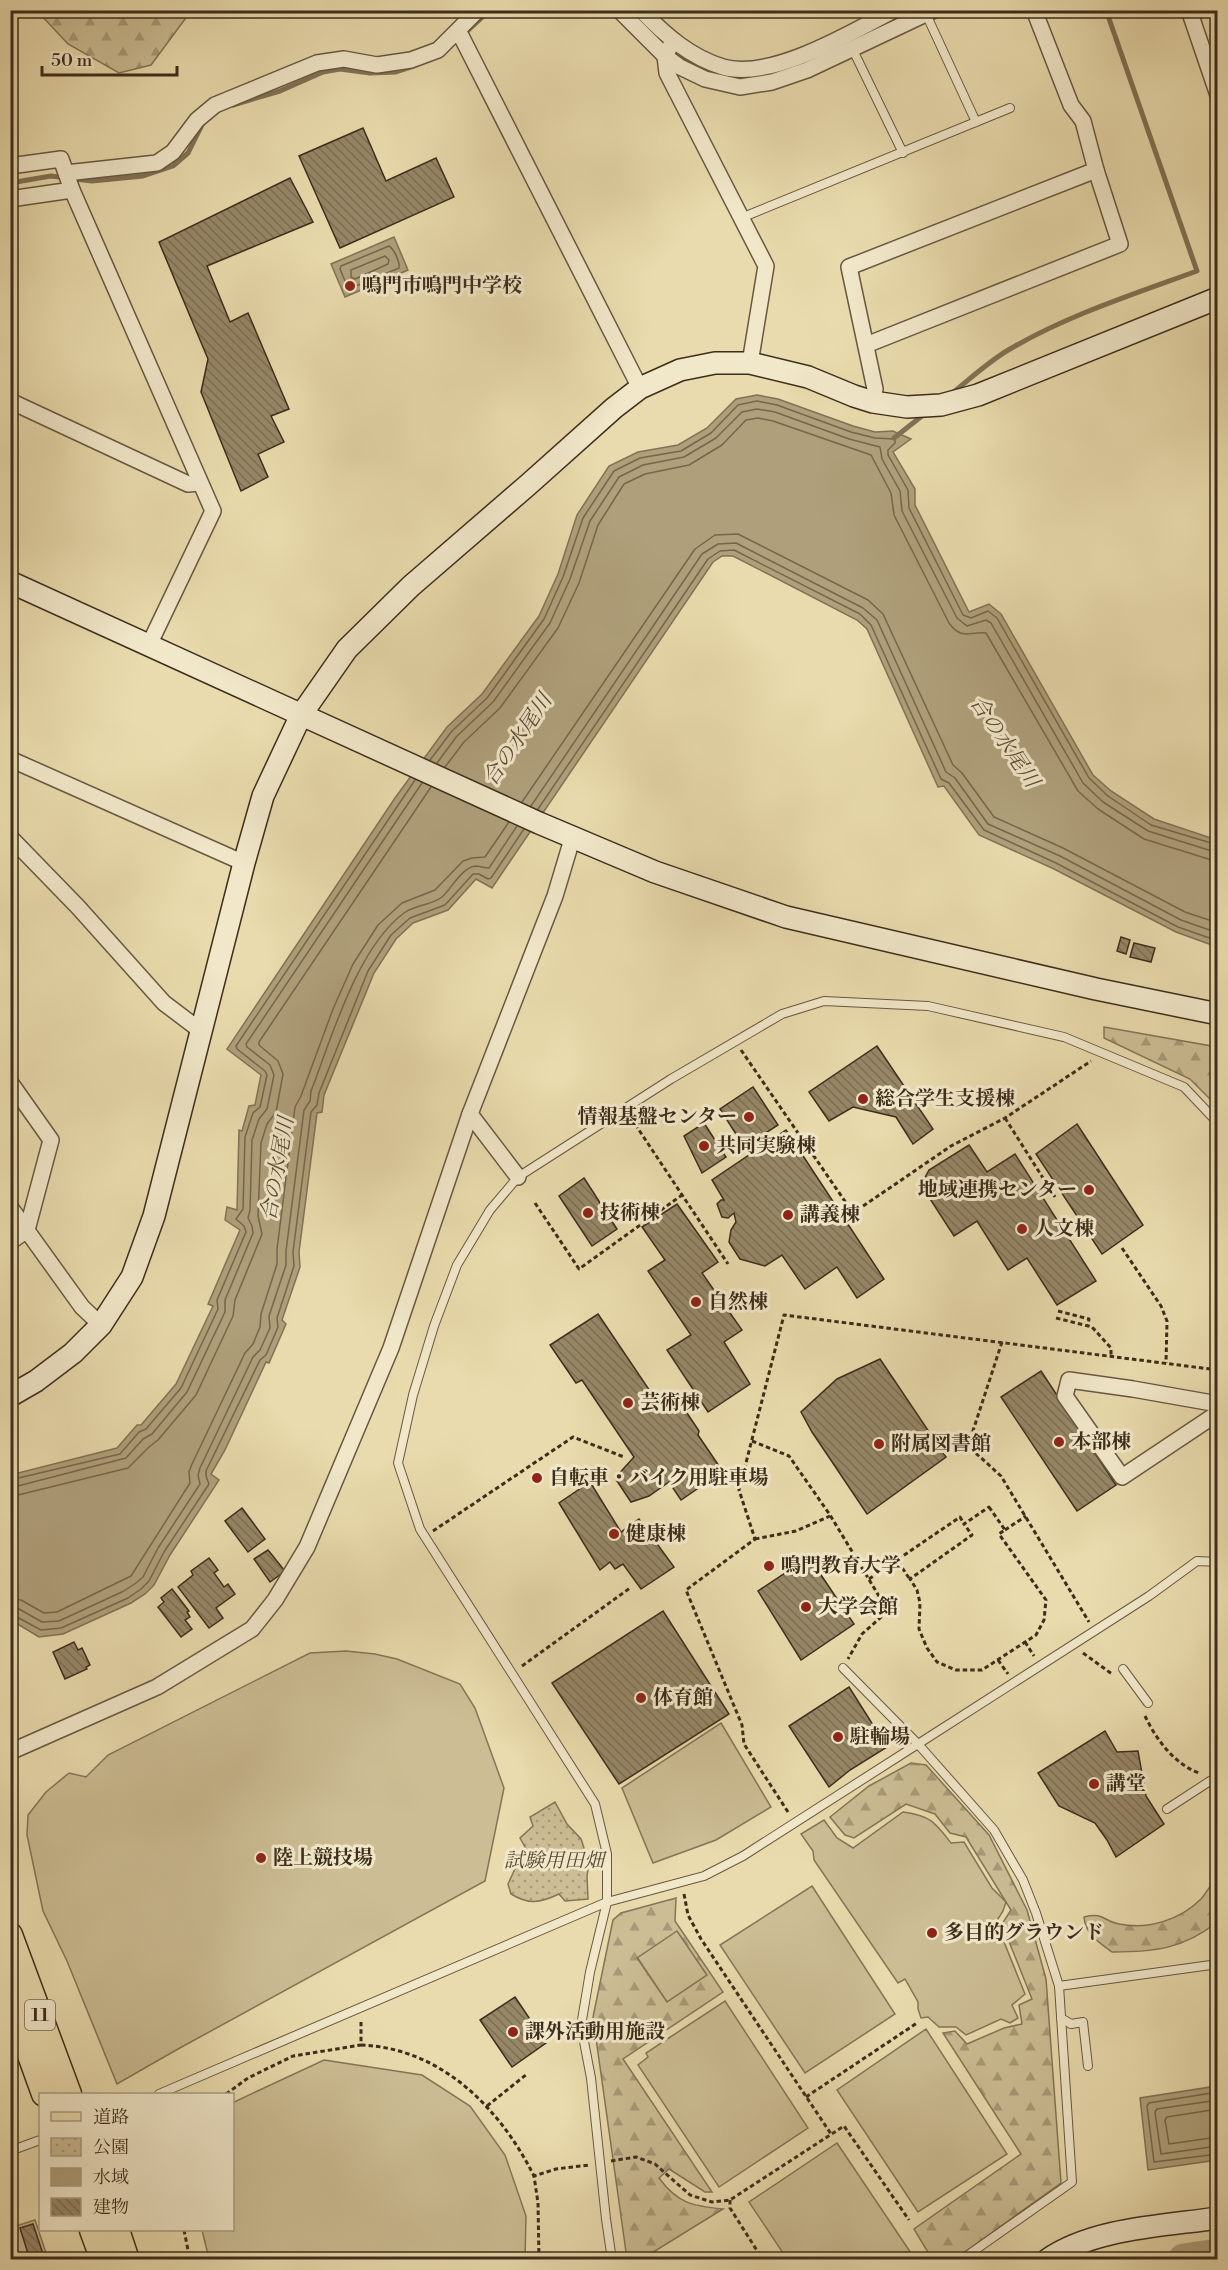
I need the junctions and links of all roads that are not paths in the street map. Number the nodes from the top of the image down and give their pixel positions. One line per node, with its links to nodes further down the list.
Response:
1 (478, 10): 8 (street)
2 (619, 10): 11 (street)
3 (641, 10): 9 (street)
4 (894, 10): 9 (street)
5 (1034, 10): 17 (street)
6 (1189, 10): 12 (street)
7 (930, 12): 10 (street); 14 (lane)
8 (459, 32): 18 (street); 25 (street)
9 (673, 42): 11 (street)
10 (852, 48): 11 (street); 15 (lane)
11 (665, 56): 21 (street)
12 (1218, 95)
13 (1010, 108): 14 (lane)
14 (976, 122): 15 (lane)
15 (903, 153): 21 (lane)
16 (10, 166): 18 (street)
17 (1096, 170): 23 (street); 23 (street)
18 (66, 173): 19 (street)
19 (72, 190): 20 (street); 28 (street)
20 (10, 199)
21 (741, 218): 24 (street)
22 (1218, 298): 27 (street)
23 (866, 345): 27 (street)
24 (750, 363): 25 (street); 27 (street)
25 (640, 388): 31 (street)
26 (10, 401): 28 (street)
27 (873, 402)
28 (200, 483): 30 (street)
29 (10, 582): 30 (street)
30 (149, 645): 31 (street)
31 (301, 715): 33 (street); 35 (street)
32 (10, 759): 35 (street)
33 (573, 836): 36 (street); 39 (street)
34 (10, 837): 37 (street)
35 (244, 862): 37 (street)
36 (1218, 1014)
37 (201, 1031): 45 (street)
38 (10, 1082): 43 (street)
39 (470, 1114): 41 (street); 54 (street)
40 (1218, 1123): 41 (lane)
41 (518, 1177): 57 (lane)
42 (10, 1207): 43 (street)
43 (27, 1230): 44 (street); 45 (street)
44 (10, 1242)
45 (101, 1325): 46 (street)
46 (10, 1396)
47 (1218, 1404): 48 (street)
48 (1218, 1413)
49 (1218, 1562): 53 (lane)
50 (843, 1668): 53 (lane)
51 (1124, 1669): 52 (lane)
52 (1148, 1703)
53 (918, 1744): 57 (lane); 60 (lane)
54 (10, 1752)
55 (1218, 1780): 56 (lane)
56 (1167, 1809)
57 (607, 1902): 66 (lane); 74 (lane)
58 (10, 1935): 65 (main road, 11)
59 (1218, 1964): 60 (lane)
60 (1059, 1986): 62 (lane)
61 (10, 2000): 64 (main road, 11)
62 (1061, 2018): 63 (lane); 75 (lane)
63 (1088, 2066)
64 (44, 2093)
65 (69, 2093)
66 (161, 2093)
67 (39, 2140): 68 (lane)
68 (10, 2151)
69 (1218, 2218): 76 (street)
70 (93, 2231): 72 (main road)
71 (118, 2231): 73 (main road)
72 (103, 2259)
73 (127, 2259)
74 (612, 2259)
75 (961, 2259)
76 (1047, 2259)

